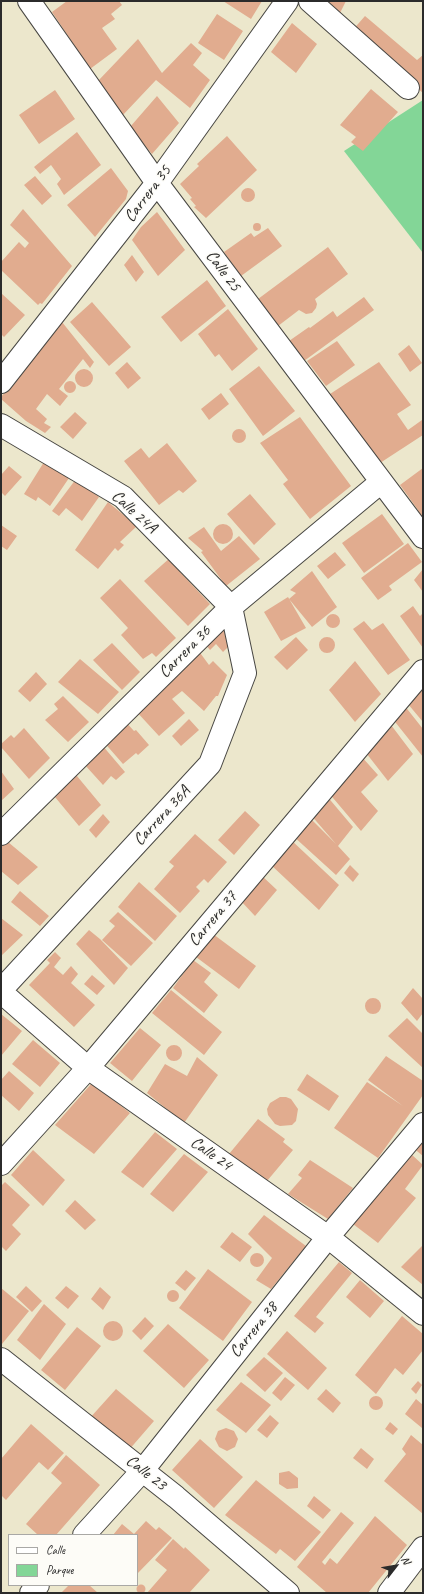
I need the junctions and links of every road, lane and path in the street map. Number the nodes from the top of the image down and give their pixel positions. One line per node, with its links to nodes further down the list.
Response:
1 (30, 1): 5 (street, Calle 25)
2 (287, 1): 5 (street, Carrera 35)
3 (310, 1): 4 (street)
4 (408, 88)
5 (157, 183): 6 (street, Carrera 35); 8 (street, Calle 25)
6 (1, 382)
7 (1, 424): 10 (street, Calle 24A)
8 (381, 482): 9 (street, Calle 25); 10 (street, Carrera 36)
9 (423, 537)
10 (231, 607): 12 (street, Carrera 36); 13 (street, Carrera 36A)
11 (423, 671): 14 (street, Carrera 37)
12 (1, 834)
13 (1, 991): 14 (street, Calle 24)
14 (88, 1068): 16 (street, Carrera 37); 17 (street, Calle 24)
15 (423, 1124): 17 (street, Carrera 38)
16 (1, 1164)
17 (328, 1237): 18 (street, Calle 24); 20 (street, Carrera 38)
18 (423, 1314)
19 (1, 1359): 20 (street, Calle 23)
20 (143, 1470): 21 (street, Carrera 38); 23 (street, Calle 23)
21 (85, 1534)
22 (423, 1548): 24 (street)
23 (288, 1593)
24 (389, 1593)

